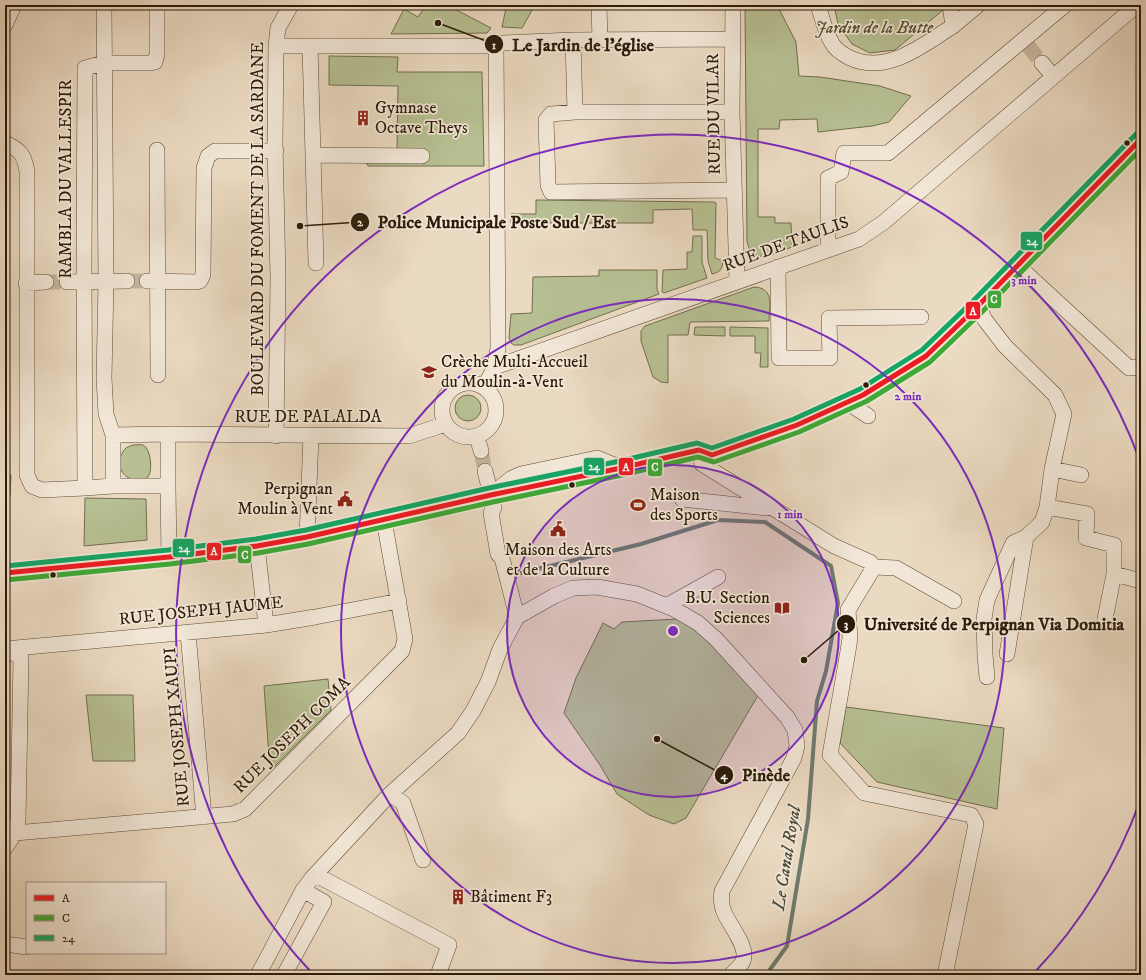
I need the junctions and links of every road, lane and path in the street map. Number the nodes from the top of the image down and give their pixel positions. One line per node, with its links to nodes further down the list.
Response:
1 (14, 5): 12 (street)
2 (104, 5): 20 (street)
3 (157, 5): 20 (street)
4 (291, 5): 17 (street, BOULEVARD DU FOMENT DE LA SARDANE)
5 (599, 5): 16 (street)
6 (733, 5): 14 (street)
7 (818, 5): 13 (street)
8 (950, 5): 13 (street)
9 (978, 5): 13 (street)
10 (1065, 5): 32 (street)
11 (1137, 5): 22 (street, RUE DE TAULIS)
12 (5, 25)
13 (953, 26)
14 (732, 39): 16 (street, RUE DU VILAR); 24 (street, RUE DU VILAR)
15 (573, 40): 16 (street, RUE DU VILAR); 19 (street, RUE DU VILAR); 23 (street)
16 (600, 40)
17 (276, 46): 18 (street, RUE DU VILAR); 28 (street, BOULEVARD DU FOMENT DE LA SARDANE)
18 (310, 46): 19 (street, RUE DU VILAR); 29 (street)
19 (496, 46): 46 (street)
20 (104, 63): 41 (street, RAMBLA DU VALLESPIR); 42 (street)
21 (1042, 63): 22 (street)
22 (1053, 76): 32 (street, RUE DE TAULIS)
23 (575, 112): 24 (street); 31 (street)
24 (732, 112): 31 (street, RUE DU VILAR)
25 (5, 143): 43 (street)
26 (1140, 143): 34 (street)
27 (157, 150): 37 (street)
28 (276, 151): 37 (street); 55 (street, BOULEVARD DU FOMENT DE LA SARDANE)
29 (313, 155): 30 (street); 33 (street)
30 (422, 156)
31 (734, 190): 38 (street, RUE DU VILAR)
32 (828, 250): 35 (street, RUE DE TAULIS)
33 (316, 263)
34 (1017, 265): 44 (street); 47 (street)
35 (778, 267): 38 (street, RUE DE TAULIS); 45 (street)
36 (126, 281): 42 (street)
37 (152, 281): 48 (street)
38 (736, 281): 46 (street, RUE DE TAULIS)
39 (46, 282): 43 (street)
40 (67, 282): 41 (street)
41 (84, 282): 42 (street); 65 (street, RAMBLA DU VALLESPIR)
42 (106, 282): 54 (street)
43 (26, 283): 65 (street)
44 (978, 306): 50 (street); 60 (street)
45 (921, 317)
46 (495, 367): 49 (street)
47 (1141, 367)
48 (158, 375)
49 (484, 387): 52 (street); 57 (street)
50 (852, 400): 51 (street); 58 (street)
51 (868, 416)
52 (446, 424): 56 (street, RUE DE PALALDA); 57 (street)
53 (168, 434): 54 (street, RUE DE PALALDA); 55 (street, RUE DE PALALDA); 64 (street)
54 (113, 435): 63 (street)
55 (276, 436): 56 (street, RUE DE PALALDA)
56 (311, 436): 71 (street)
57 (477, 436): 59 (street)
58 (699, 450): 67 (street); 69 (street)
59 (481, 451)
60 (1052, 469): 62 (street); 68 (street)
61 (486, 471): 67 (street)
62 (1081, 474)
63 (113, 486): 64 (street); 65 (street)
64 (168, 486): 74 (street)
65 (85, 488)
66 (682, 499): 69 (street)
67 (492, 501): 70 (street); 83 (street)
68 (1047, 507): 72 (street); 77 (street)
69 (772, 508): 75 (street)
70 (384, 520): 71 (street); 80 (street, RUE JOSEPH COMA)
71 (307, 537): 73 (street)
72 (1026, 537): 88 (street); 89 (street)
73 (257, 546): 74 (street); 85 (street)
74 (169, 557): 76 (street)
75 (874, 567): 81 (street); 103 (street)
76 (5, 574)
77 (1114, 574): 79 (street); 84 (street)
78 (718, 577): 82 (street)
79 (1141, 581)
80 (399, 601): 85 (street, RUE JOSEPH JAUME); 91 (street, RUE JOSEPH COMA)
81 (954, 601)
82 (666, 606): 83 (street); 102 (street)
83 (517, 617): 90 (street)
84 (1104, 624)
85 (266, 625): 86 (street, RUE JOSEPH JAUME)
86 (188, 632): 87 (street, RUE JOSEPH JAUME); 91 (street, RUE JOSEPH XAUPI)
87 (5, 649): 92 (street)
88 (1007, 654)
89 (987, 677)
90 (390, 794): 94 (street); 95 (street)
91 (204, 817): 92 (street, RUE JOSEPH COMA)
92 (15, 833): 93 (street)
93 (5, 848)
94 (423, 860)
95 (316, 874): 96 (street); 101 (street)
96 (303, 890): 99 (street); 100 (street)
97 (5, 944): 98 (street)
98 (26, 947)
99 (258, 975)
100 (284, 975)
101 (438, 975)
102 (731, 975)
103 (945, 975)

